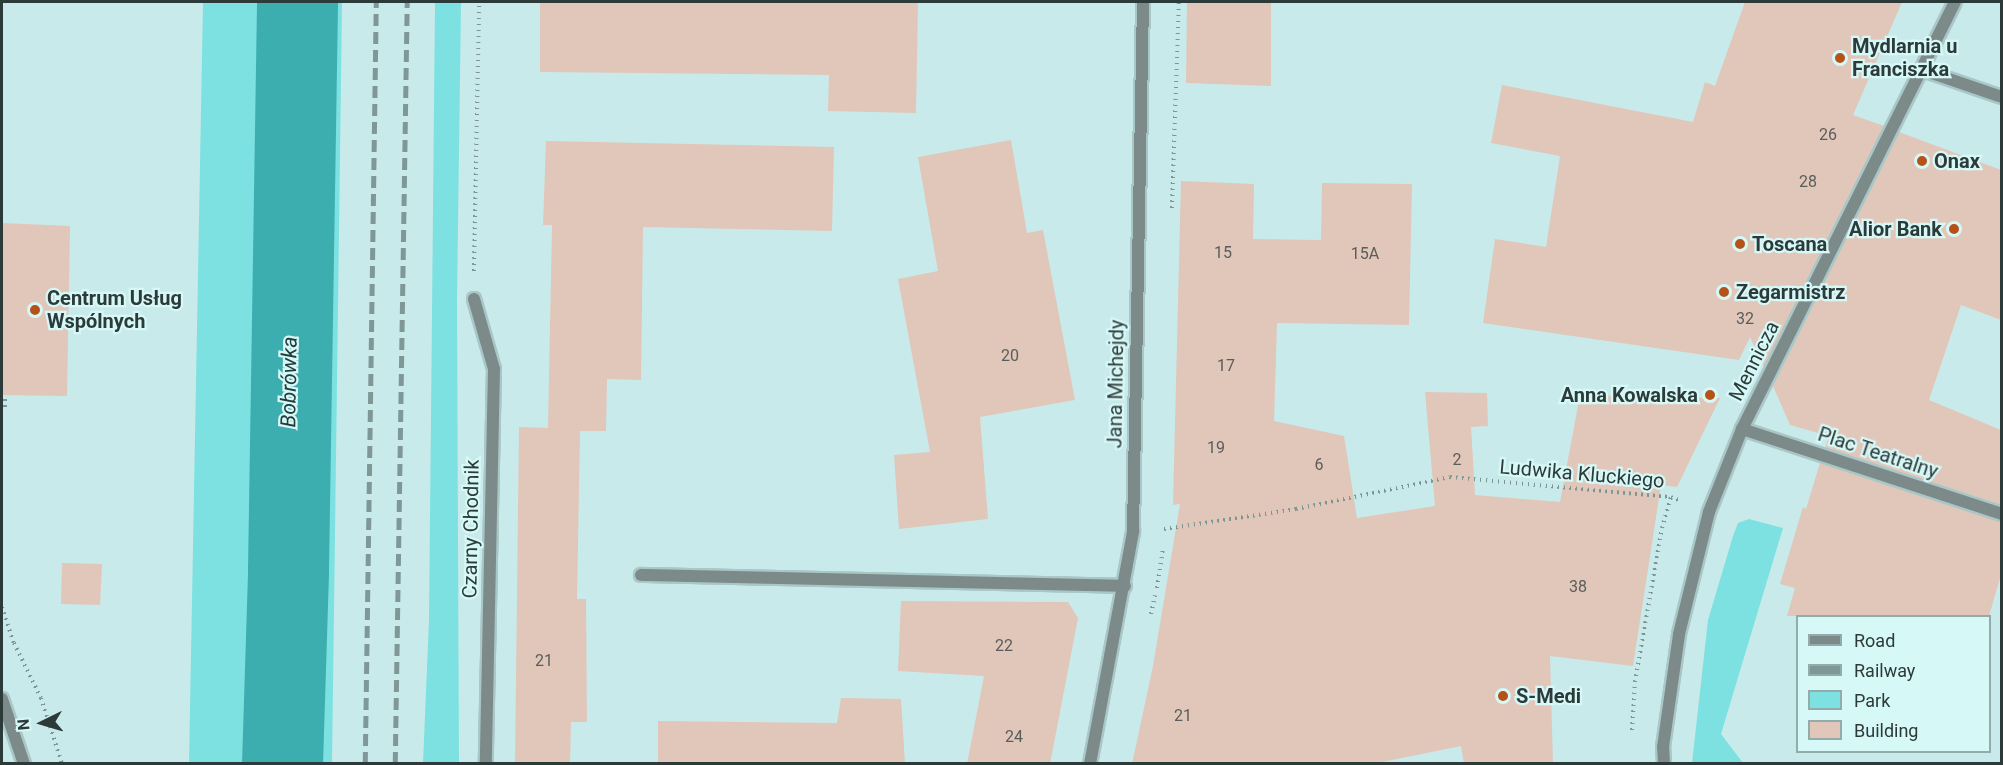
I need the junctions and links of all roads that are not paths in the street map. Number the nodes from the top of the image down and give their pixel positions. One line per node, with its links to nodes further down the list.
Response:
1 (1143, 2): 9 (street, Jana Michejdy)
2 (1955, 2): 3 (street, Mennicza)
3 (1923, 70): 4 (street); 6 (street, Mennicza)
4 (2001, 98)
5 (474, 299): 12 (street, Czarny Chodnik)
6 (1742, 429): 7 (street, Plac Teatralny); 14 (street, Mennicza)
7 (2001, 514)
8 (641, 575): 9 (street)
9 (1125, 586): 13 (street, Jana Michejdy)
10 (2, 699): 11 (street)
11 (24, 764)
12 (486, 764)
13 (1090, 764)
14 (1664, 764)

